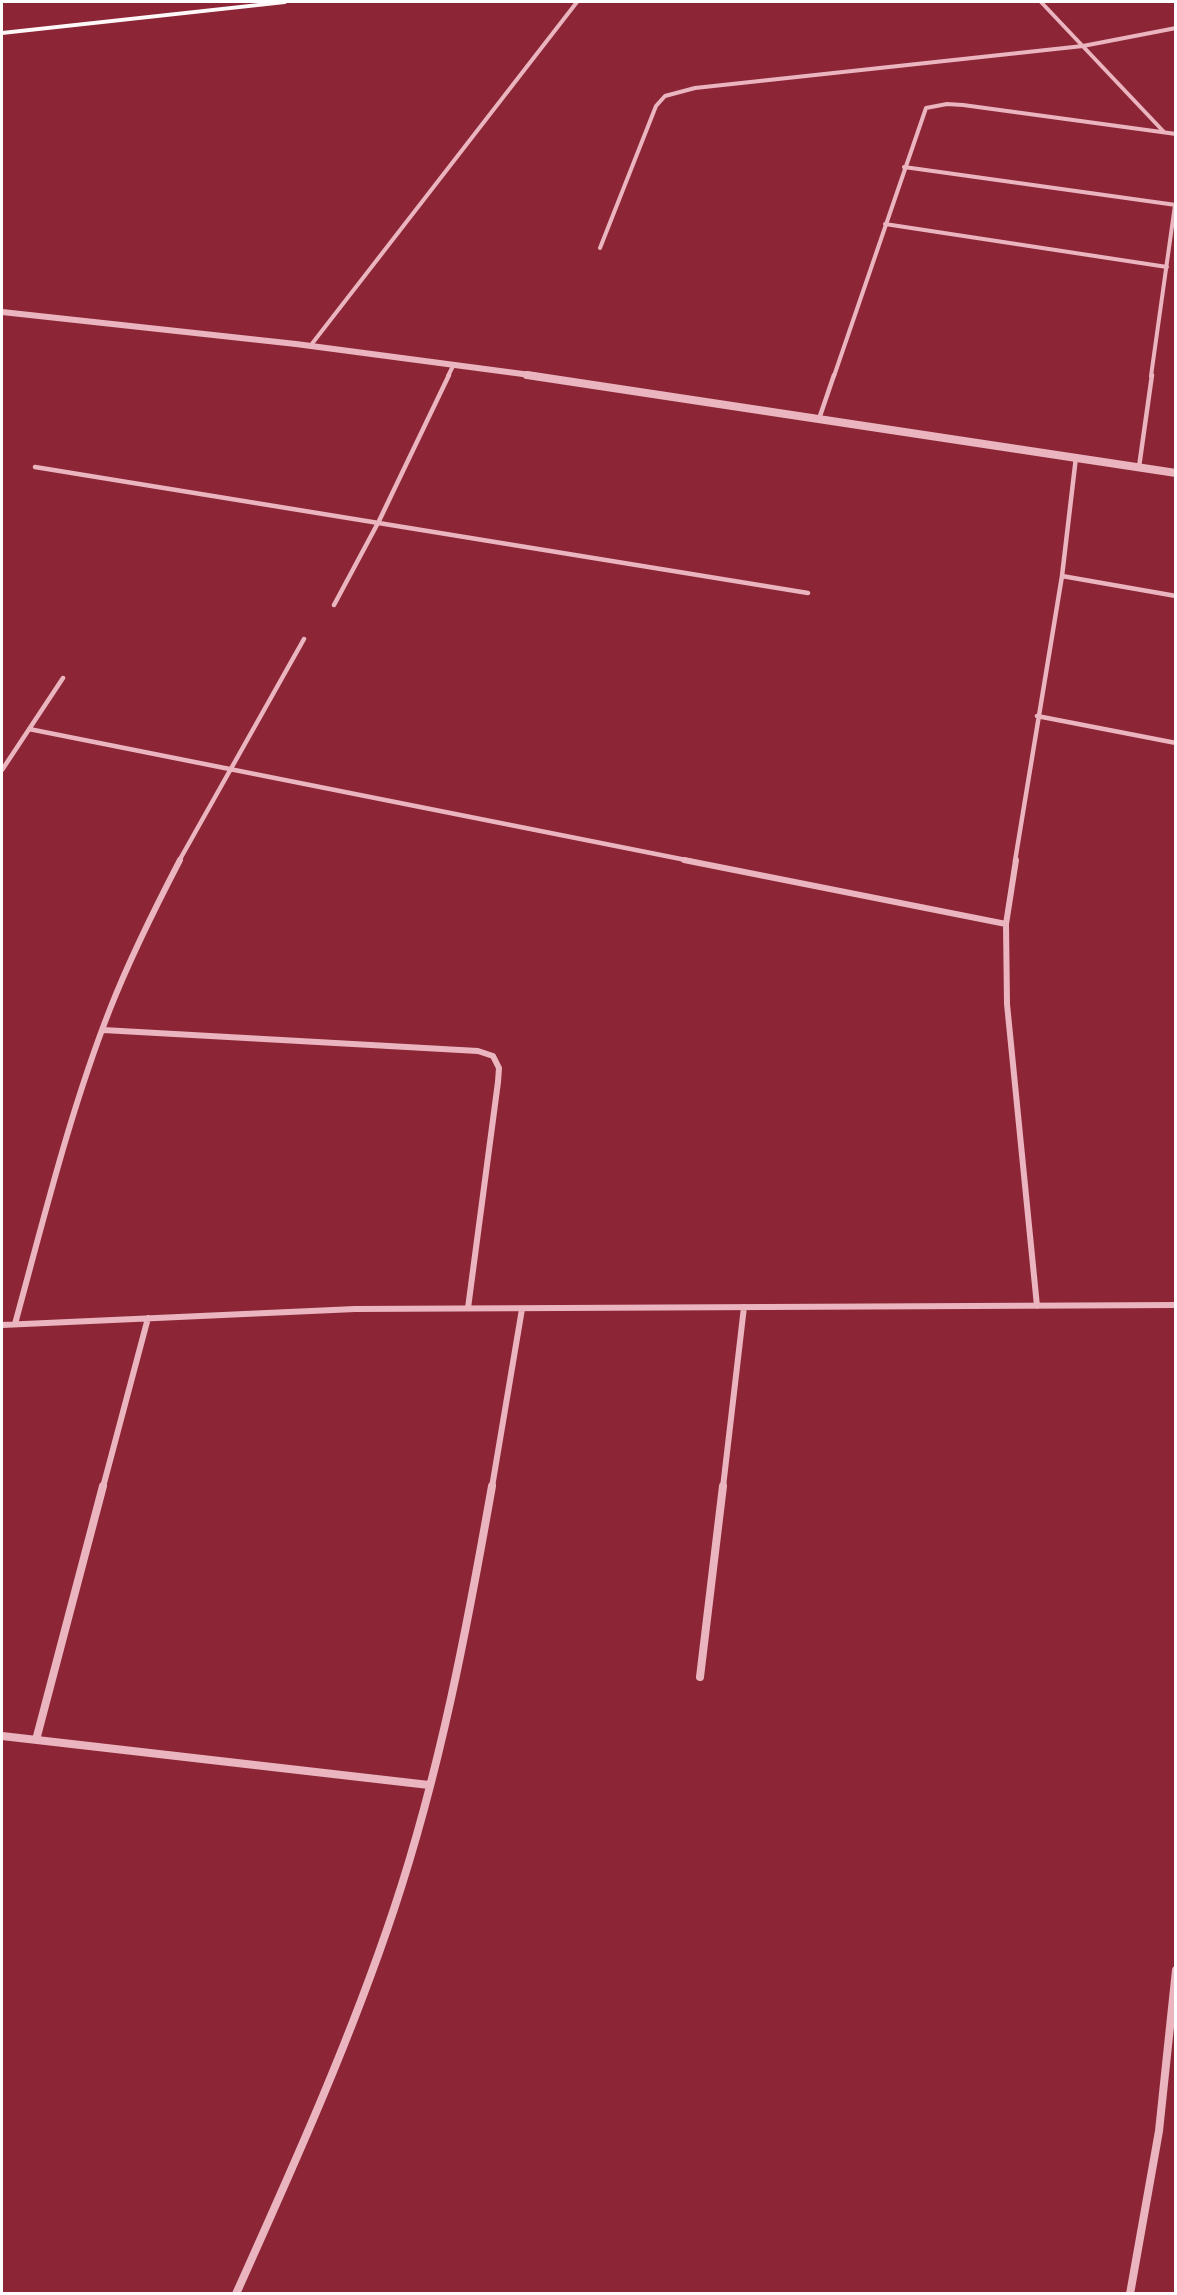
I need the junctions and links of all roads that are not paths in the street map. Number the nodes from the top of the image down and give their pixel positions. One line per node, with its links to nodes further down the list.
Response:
1 (285, 2): 5 (main road)
2 (577, 2): 15 (street)
3 (1041, 2): 6 (street)
4 (1176, 28): 6 (street)
5 (2, 33)
6 (1083, 46): 7 (street); 12 (street)
7 (1165, 132): 8 (street); 9 (street)
8 (1176, 134)
9 (904, 167): 10 (street); 11 (street)
10 (1175, 205): 13 (street)
11 (885, 224): 13 (street); 17 (street)
12 (600, 248)
13 (1167, 267): 20 (street)
14 (2, 312): 15 (street)
15 (311, 345): 16 (street)
16 (454, 364): 17 (street); 22 (street)
17 (820, 416): 18 (street)
18 (1076, 457): 20 (street); 23 (street)
19 (35, 467): 22 (street)
20 (1139, 467): 21 (street)
21 (1176, 473)
22 (379, 521): 24 (street); 26 (street)
23 (1062, 576): 25 (street); 29 (street)
24 (808, 593)
25 (1176, 596)
26 (334, 605)
27 (304, 639): 32 (street)
28 (63, 678): 30 (street)
29 (1037, 716): 31 (street); 34 (street)
30 (29, 729): 32 (street); 33 (street)
31 (1176, 743)
32 (232, 769): 34 (street); 35 (street)
33 (2, 770)
34 (1006, 924): 37 (street)
35 (103, 1030): 39 (street); 42 (street)
36 (1176, 1305): 37 (street)
37 (1037, 1306): 38 (street)
38 (744, 1307): 40 (street); 44 (street)
39 (468, 1308): 40 (street); 41 (street)
40 (522, 1308): 47 (street)
41 (148, 1318): 42 (street); 46 (street)
42 (15, 1324): 43 (street)
43 (2, 1325)
44 (700, 1677)
45 (2, 1736): 46 (street)
46 (36, 1740): 47 (street)
47 (429, 1785): 49 (street)
48 (1176, 1970): 50 (street)
49 (236, 2294)
50 (1130, 2294)

